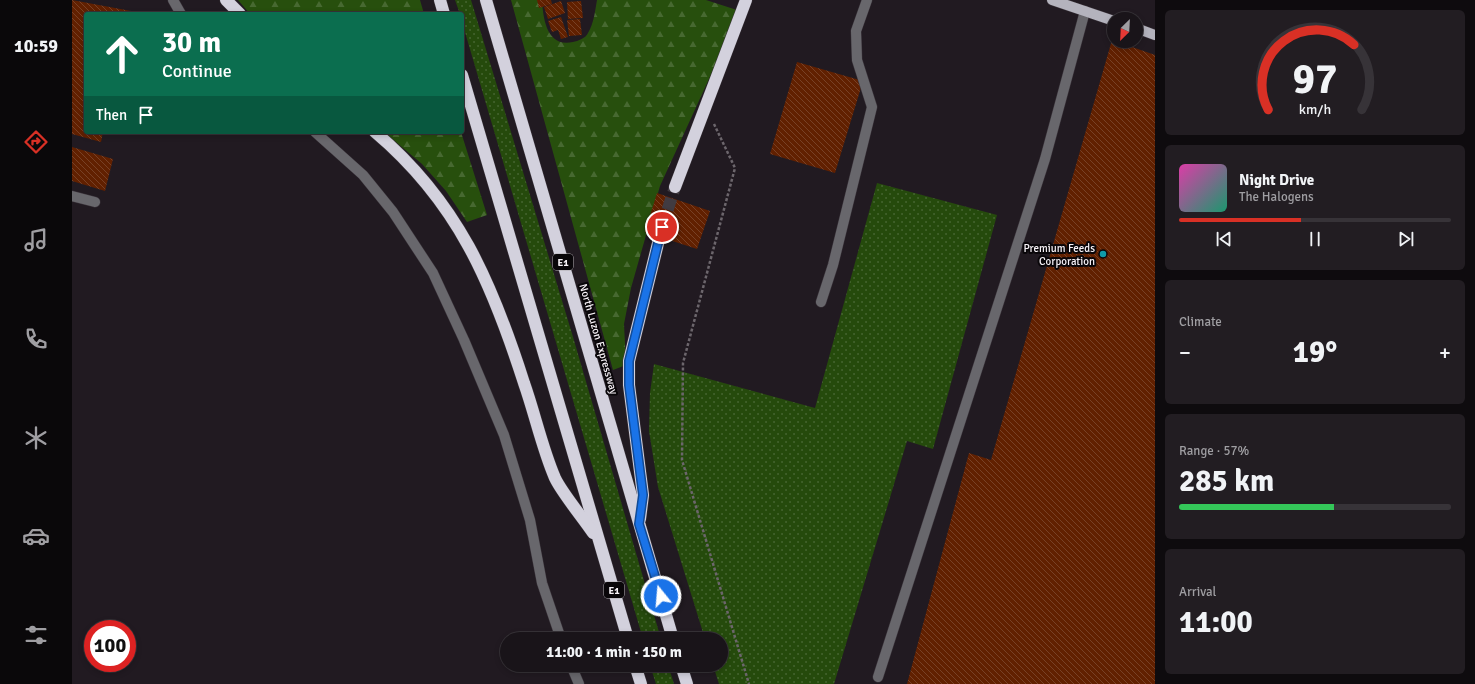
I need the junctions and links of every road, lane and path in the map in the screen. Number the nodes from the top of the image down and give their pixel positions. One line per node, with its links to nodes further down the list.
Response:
1 (173, 0): 9 (street)
2 (226, 0): 10 (highway)
3 (440, 0): 11 (highway)
4 (486, 0): 24 (highway, North Luzon Expressway / E1)
5 (746, 0): 16 (highway)
6 (867, 0): 23 (street)
7 (1052, 0): 8 (main road)
8 (1085, 11): 12 (main road); 32 (street)
9 (180, 12)
10 (238, 12)
11 (443, 12)
12 (1107, 19)
13 (1143, 31): 14 (main road)
14 (1155, 35)
15 (464, 83): 25 (highway, E1)
16 (706, 108): 19 (highway); 36 (path)
17 (318, 134): 26 (street)
18 (378, 134): 25 (highway)
19 (675, 188)
20 (72, 196): 21 (street)
21 (95, 202)
22 (662, 227): 24 (highway)
23 (822, 302)
24 (639, 524): 28 (highway, North Luzon Expressway / E1)
25 (600, 542): 27 (highway, E1)
26 (559, 632)
27 (626, 632)
28 (672, 632)
29 (574, 672): 33 (street)
30 (637, 672): 34 (highway)
31 (683, 672): 35 (highway)
32 (878, 677)
33 (579, 684)
34 (641, 684)
35 (687, 684)
36 (749, 684)

